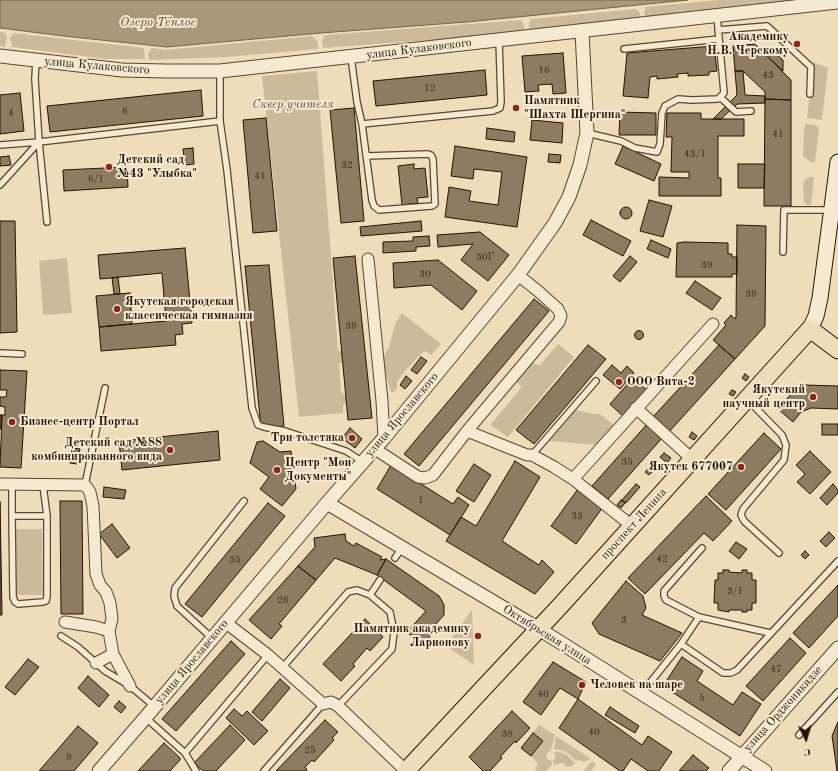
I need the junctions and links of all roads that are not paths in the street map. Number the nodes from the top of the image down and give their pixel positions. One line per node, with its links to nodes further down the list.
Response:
1 (838, 2): 2 (street, улица Кулаковского)
2 (717, 15): 3 (lane); 4 (street, улица Кулаковского)
3 (718, 30): 5 (lane); 12 (lane)
4 (582, 31): 6 (street, улица Кулаковского); 17 (street, улица Ярославского)
5 (719, 39): 7 (lane); 13 (lane)
6 (499, 40): 9 (street, улица Кулаковского); 16 (lane)
7 (624, 49)
8 (0, 56): 10 (street, улица Кулаковского)
9 (351, 57): 11 (street, улица Кулаковского); 16 (lane)
10 (36, 60): 11 (street, улица Кулаковского); 18 (lane)
11 (220, 71): 15 (lane)
12 (810, 94)
13 (720, 97): 14 (lane); 17 (lane)
14 (751, 111)
15 (220, 121): 18 (lane); 42 (lane)
16 (362, 124): 20 (lane)
17 (586, 133): 27 (street, улица Ярославского)
18 (38, 142): 19 (lane); 22 (lane); 24 (lane)
19 (0, 145)
20 (367, 156): 20 (lane)
21 (838, 162): 23 (main road, проспект Ленина)
22 (0, 185)
23 (835, 210): 25 (lane); 29 (main road, проспект Ленина)
24 (47, 222)
25 (783, 252)
26 (368, 259): 38 (street)
27 (518, 275): 37 (street); 38 (street, улица Ярославского)
28 (713, 324): 36 (street)
29 (810, 328): 30 (main road); 35 (main road, проспект Ленина)
30 (838, 350)
31 (0, 353): 32 (lane)
32 (22, 354)
33 (596, 381): 40 (lane)
34 (105, 388): 47 (lane)
35 (746, 398): 41 (main road, проспект Ленина); 54 (lane)
36 (636, 408): 41 (street); 43 (street)
37 (467, 431): 39 (street); 40 (street)
38 (384, 438): 39 (street, улица Ярославского)
39 (375, 449): 42 (street, улица Ярославского)
40 (532, 456): 43 (street)
41 (692, 459): 52 (main road, проспект Ленина)
42 (363, 462): 49 (street, улица Ярославского)
43 (573, 479): 52 (street)
44 (0, 484): 45 (street)
45 (12, 484): 46 (street); 50 (lane)
46 (43, 484): 47 (street); 51 (lane)
47 (84, 485): 62 (street)
48 (244, 501): 65 (lane)
49 (327, 503): 60 (street, улица Ярославского); 61 (street, Октябрьская улица)
50 (12, 516): 51 (lane); 51 (lane)
51 (47, 516)
52 (632, 526): 61 (main road, проспект Ленина)
53 (702, 548): 58 (lane)
54 (779, 553)
55 (838, 561): 63 (lane)
56 (380, 580): 57 (lane)
57 (370, 594): 71 (lane); 76 (lane)
58 (699, 617): 63 (lane); 66 (lane)
59 (66, 622): 62 (street)
60 (225, 622): 65 (street, улица Ярославского); 69 (street)
61 (539, 629): 74 (street, Октябрьская улица); 85 (main road, проспект Ленина)
62 (109, 631): 68 (street)
63 (770, 634): 66 (lane)
64 (61, 636): 70 (lane)
65 (212, 638): 77 (street, улица Ярославского)
66 (681, 644): 74 (lane)
67 (838, 648): 81 (street, улица Орджоникидзе)
68 (113, 654): 70 (street); 72 (street)
69 (268, 655): 71 (street); 80 (lane)
70 (96, 663): 72 (lane)
71 (282, 668): 75 (street)
72 (130, 686): 77 (lane)
73 (838, 692): 79 (lane)
74 (641, 694): 81 (street, Октябрьская улица)
75 (323, 704): 76 (street); 84 (lane)
76 (338, 706): 85 (street)
77 (154, 707): 78 (street, улица Ярославского)
78 (145, 718): 80 (lane); 82 (street, улица Ярославского)
79 (799, 735)
80 (185, 754): 83 (lane)
81 (742, 756): 86 (street, улица Орджоникидзе); 87 (street, Октябрьская улица)
82 (99, 771)
83 (196, 771)
84 (264, 771)
85 (406, 771)
86 (729, 771)
87 (766, 771)

